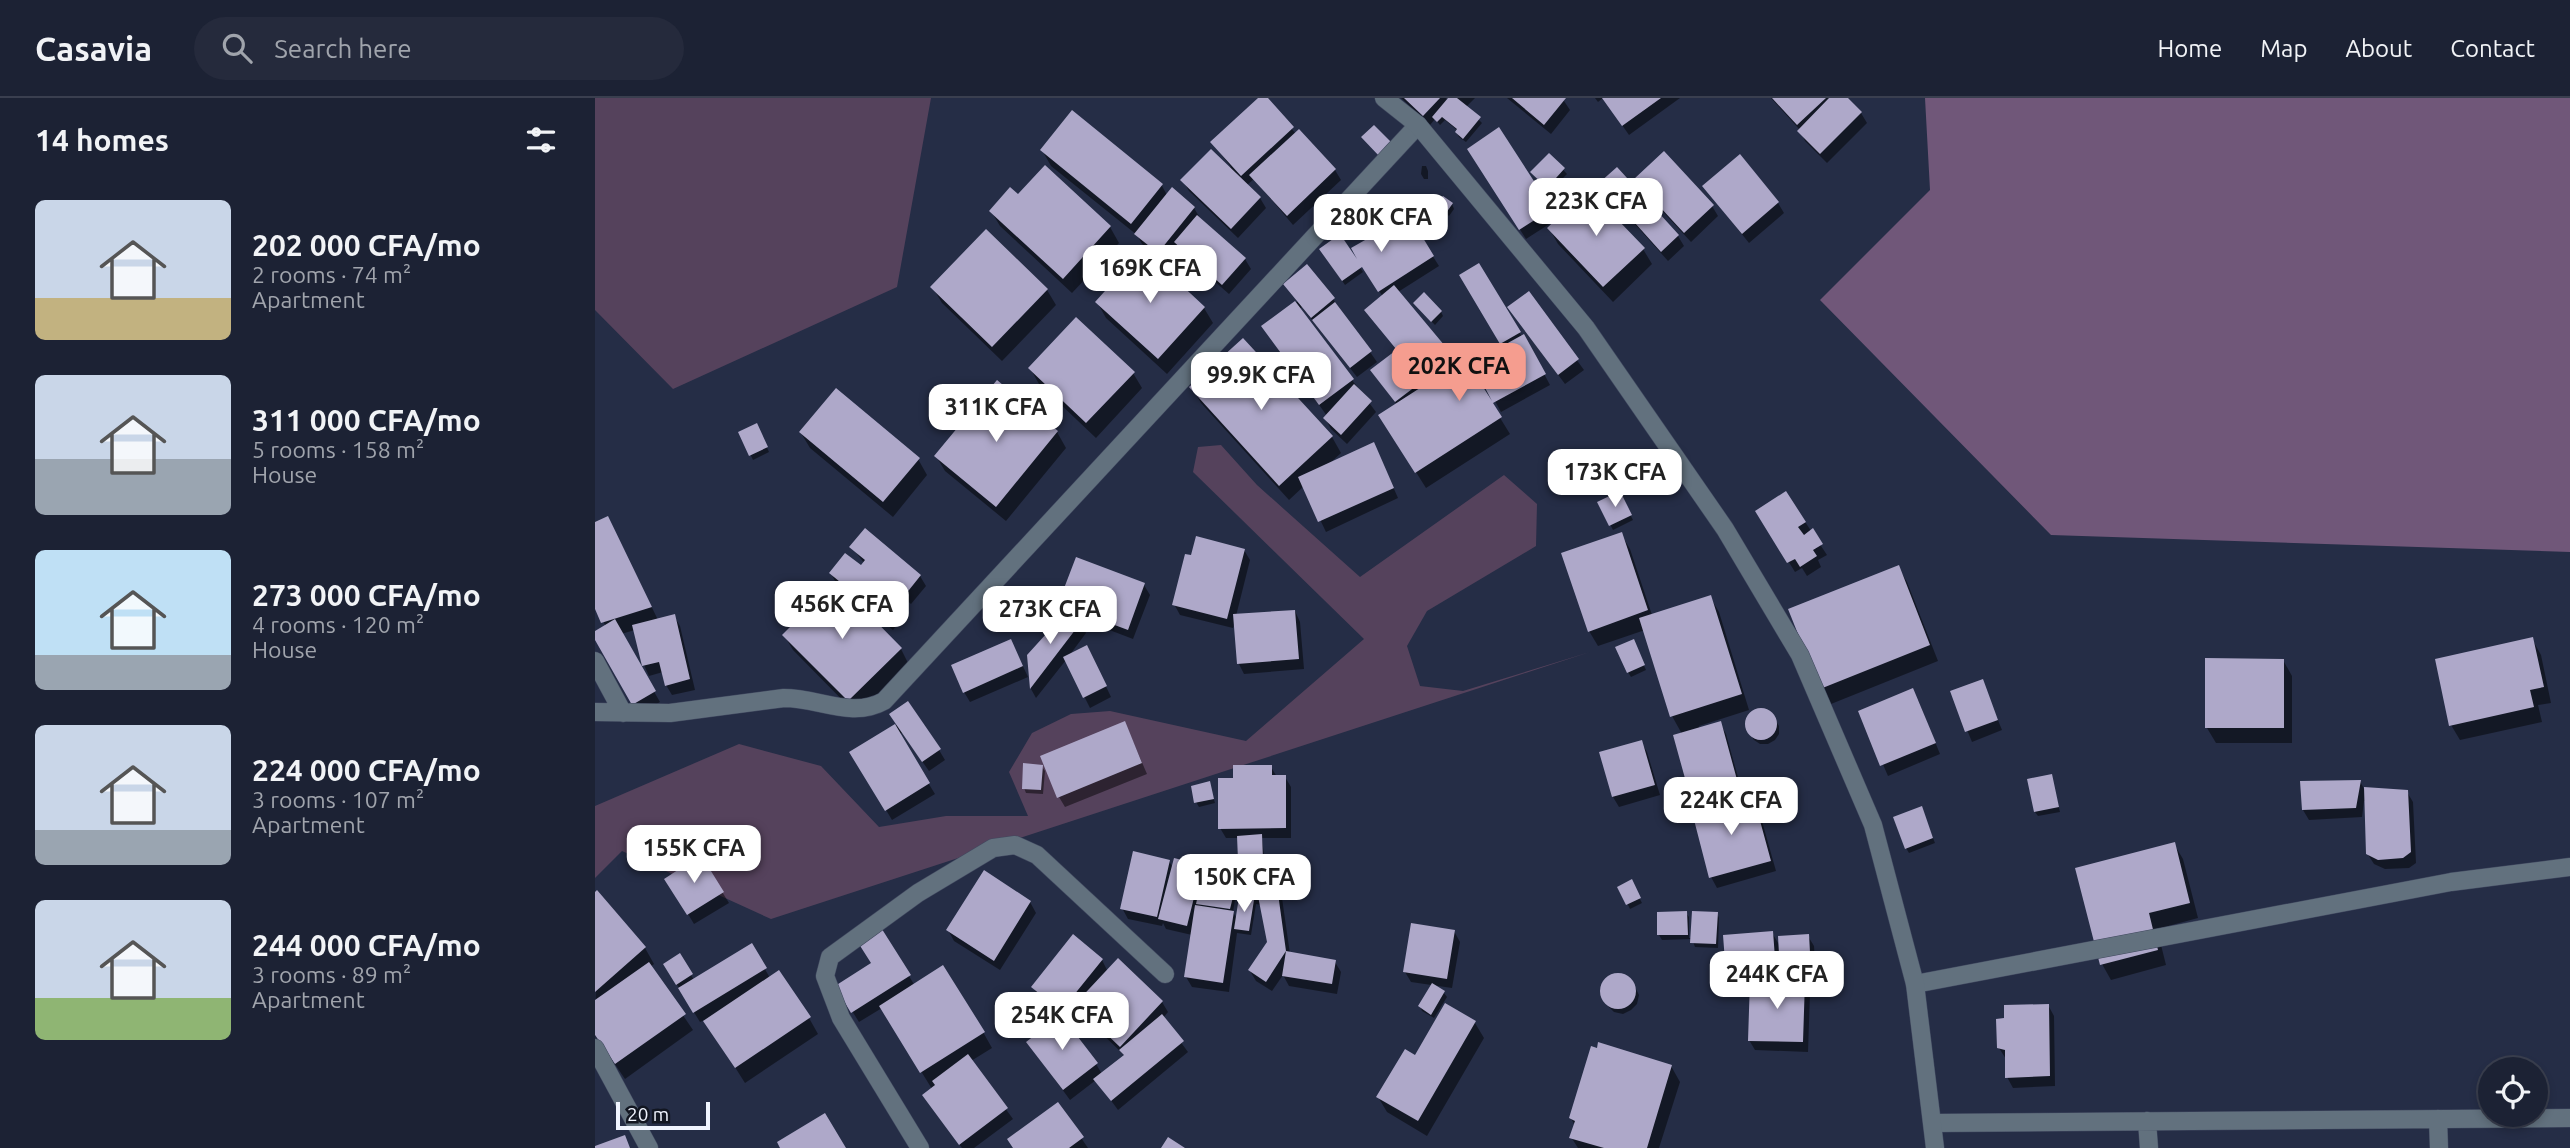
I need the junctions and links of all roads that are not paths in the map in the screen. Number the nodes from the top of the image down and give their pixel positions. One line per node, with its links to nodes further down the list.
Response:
1 (1384, 98): 2 (street)
2 (1418, 125): 5 (street); 8 (street)
3 (595, 661): 5 (street)
4 (595, 712): 5 (street)
5 (623, 713)
6 (2570, 867): 8 (street)
7 (1165, 974): 15 (street)
8 (1915, 984): 13 (street)
9 (595, 1048): 14 (street)
10 (2570, 1118): 11 (street)
11 (2438, 1119): 12 (street); 18 (street)
12 (2147, 1121): 13 (street); 17 (street)
13 (1933, 1123): 16 (street)
14 (649, 1148)
15 (920, 1148)
16 (1935, 1148)
17 (2149, 1148)
18 (2439, 1148)

